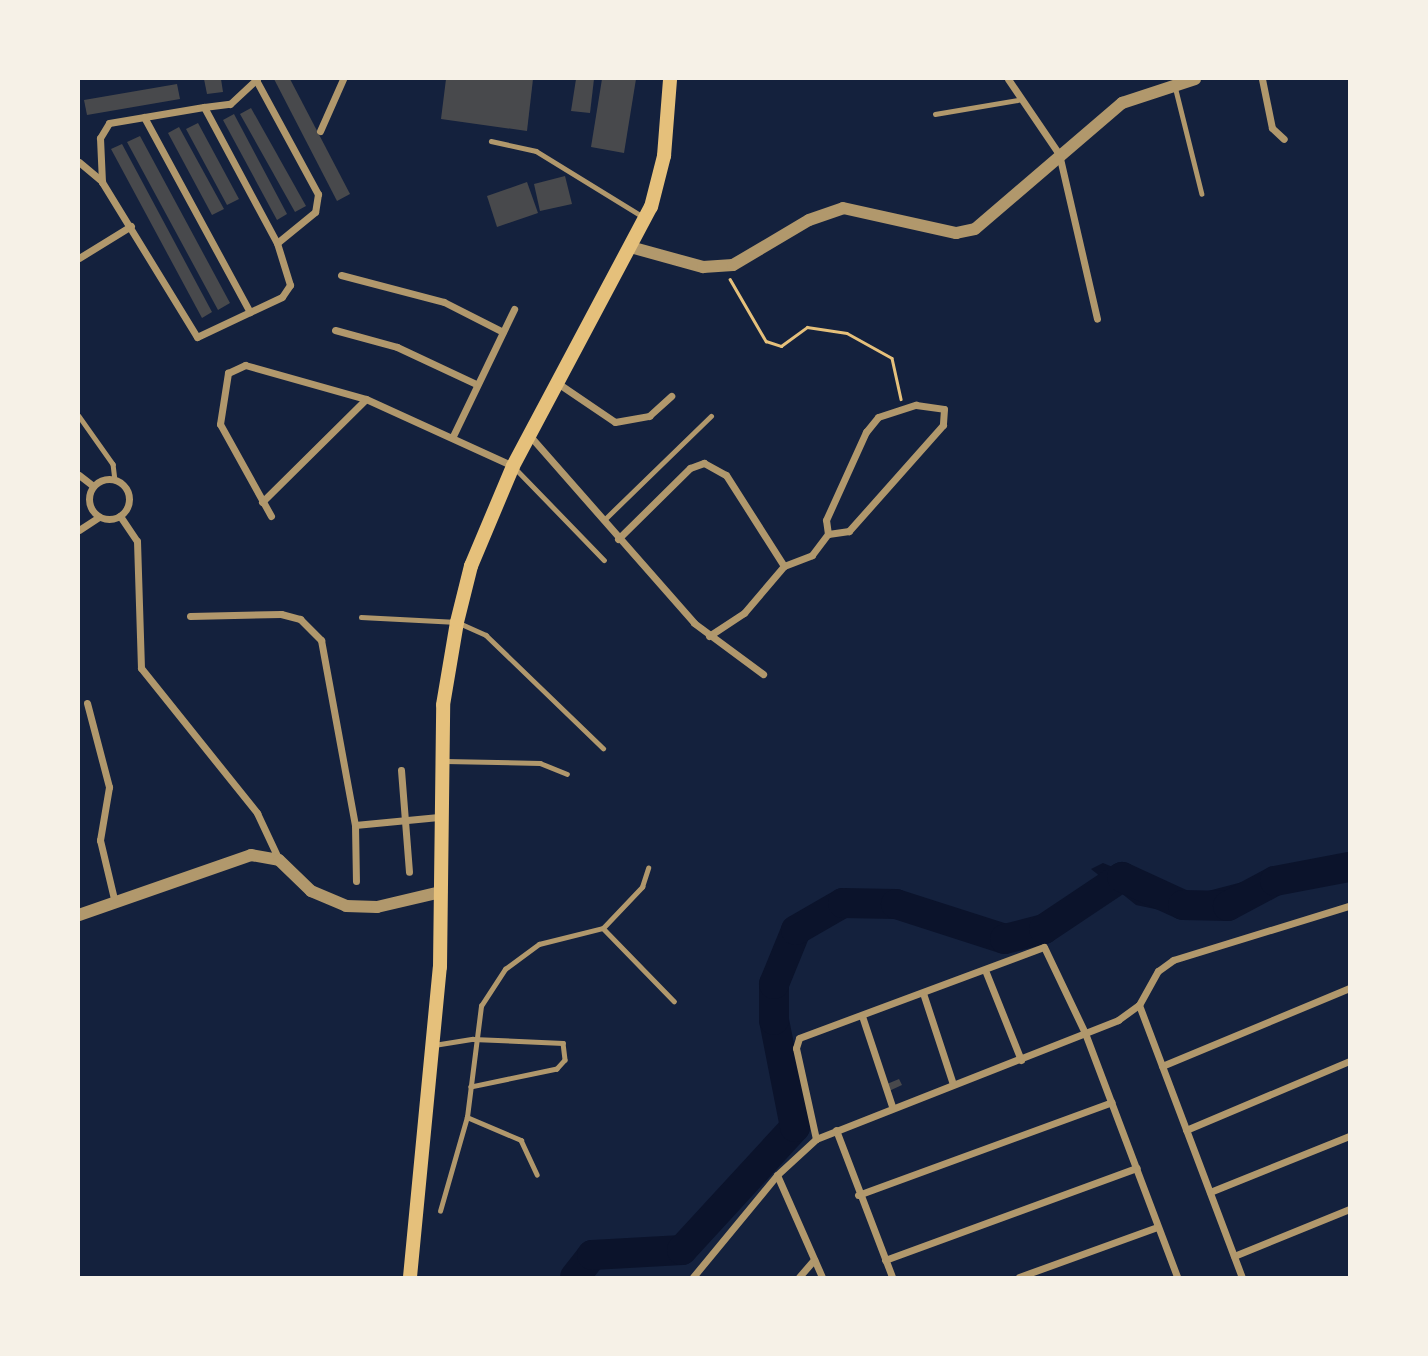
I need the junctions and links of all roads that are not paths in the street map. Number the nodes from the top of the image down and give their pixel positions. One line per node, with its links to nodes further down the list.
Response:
1 (343, 79): 12 (street)
2 (670, 79): 19 (main road)
3 (1008, 79): 8 (street)
4 (1195, 79): 7 (street)
5 (1262, 79): 13 (street)
6 (257, 80): 9 (street); 21 (street)
7 (1175, 85): 15 (street); 18 (lane)
8 (1018, 100): 10 (lane); 15 (street)
9 (204, 107): 11 (street); 21 (street)
10 (935, 114)
11 (144, 117): 17 (street); 26 (street)
12 (320, 131)
13 (1284, 139)
14 (491, 141): 19 (lane)
15 (1059, 154): 22 (street); 27 (street)
16 (79, 162): 17 (street)
17 (102, 181): 20 (street)
18 (1202, 194)
19 (646, 218): 22 (main road)
20 (131, 226): 23 (street); 26 (street)
21 (277, 243): 26 (street)
22 (634, 248): 30 (main road)
23 (79, 258)
24 (341, 275): 29 (street)
25 (514, 309): 29 (street)
26 (250, 312)
27 (1097, 319)
28 (335, 330): 31 (street)
29 (503, 332): 31 (street)
30 (555, 381): 32 (street); 36 (main road)
31 (476, 384): 37 (street)
32 (671, 396)
33 (366, 399): 37 (street); 42 (street); 42 (street)
34 (79, 416): 40 (lane)
35 (711, 416): 46 (lane)
36 (529, 435): 38 (main road); 46 (street)
37 (453, 436): 38 (street)
38 (513, 466): 50 (lane); 54 (main road)
39 (79, 475): 41 (street)
40 (115, 480): 41 (street); 43 (street)
41 (93, 486): 45 (street)
42 (262, 502): 44 (street)
43 (120, 516): 45 (street); 65 (street)
44 (271, 516)
45 (99, 517): 47 (street)
46 (604, 520): 49 (street)
47 (79, 530)
48 (828, 534): 48 (street); 51 (street)
49 (618, 539): 51 (street); 55 (street)
50 (604, 560)
51 (784, 566): 55 (street)
52 (190, 616): 64 (street)
53 (361, 617): 54 (lane)
54 (457, 622): 58 (lane); 59 (main road)
55 (709, 636): 56 (street)
56 (763, 674)
57 (87, 703): 70 (street)
58 (603, 748)
59 (440, 760): 61 (lane); 62 (main road)
60 (401, 770): 63 (street)
61 (567, 774)
62 (439, 817): 63 (street); 69 (main road)
63 (404, 820): 64 (street); 67 (street)
64 (355, 825): 68 (street)
65 (279, 860): 69 (street); 70 (street)
66 (648, 868): 73 (lane)
67 (409, 872)
68 (356, 881)
69 (441, 892): 82 (main road)
70 (116, 904): 72 (street)
71 (1349, 906): 78 (street)
72 (79, 915)
73 (603, 928): 77 (lane); 81 (lane)
74 (985, 970): 76 (street); 80 (street); 83 (street)
75 (1349, 988): 85 (street)
76 (923, 993): 79 (street); 86 (street)
77 (674, 1001)
78 (1139, 1005): 80 (street); 85 (street)
79 (862, 1016): 89 (street); 94 (street)
80 (1085, 1033): 83 (street); 88 (street)
81 (473, 1039): 82 (lane); 87 (lane); 87 (lane)
82 (433, 1045): 106 (main road)
83 (1021, 1060): 86 (street)
84 (1349, 1061): 92 (street)
85 (1162, 1066): 92 (street)
86 (953, 1084): 89 (street)
87 (471, 1087): 90 (lane)
88 (1112, 1102): 95 (street); 99 (street)
89 (892, 1106): 91 (street)
90 (467, 1117): 96 (lane); 101 (lane)
91 (836, 1130): 94 (street); 99 (street)
92 (1186, 1130): 98 (street)
93 (1349, 1136): 98 (street)
94 (817, 1139): 97 (street)
95 (1137, 1168): 102 (street); 105 (street)
96 (537, 1175)
97 (776, 1175): 104 (street); 107 (street)
98 (1210, 1192): 103 (street)
99 (858, 1195): 105 (street)
100 (1349, 1209): 103 (street)
101 (440, 1211)
102 (1157, 1227): 111 (street); 112 (street)
103 (1234, 1256): 113 (street)
104 (814, 1260): 108 (street); 109 (street)
105 (885, 1260): 110 (street)
106 (410, 1277)
107 (693, 1277)
108 (799, 1277)
109 (822, 1277)
110 (892, 1277)
111 (1019, 1277)
112 (1177, 1277)
113 (1242, 1277)

